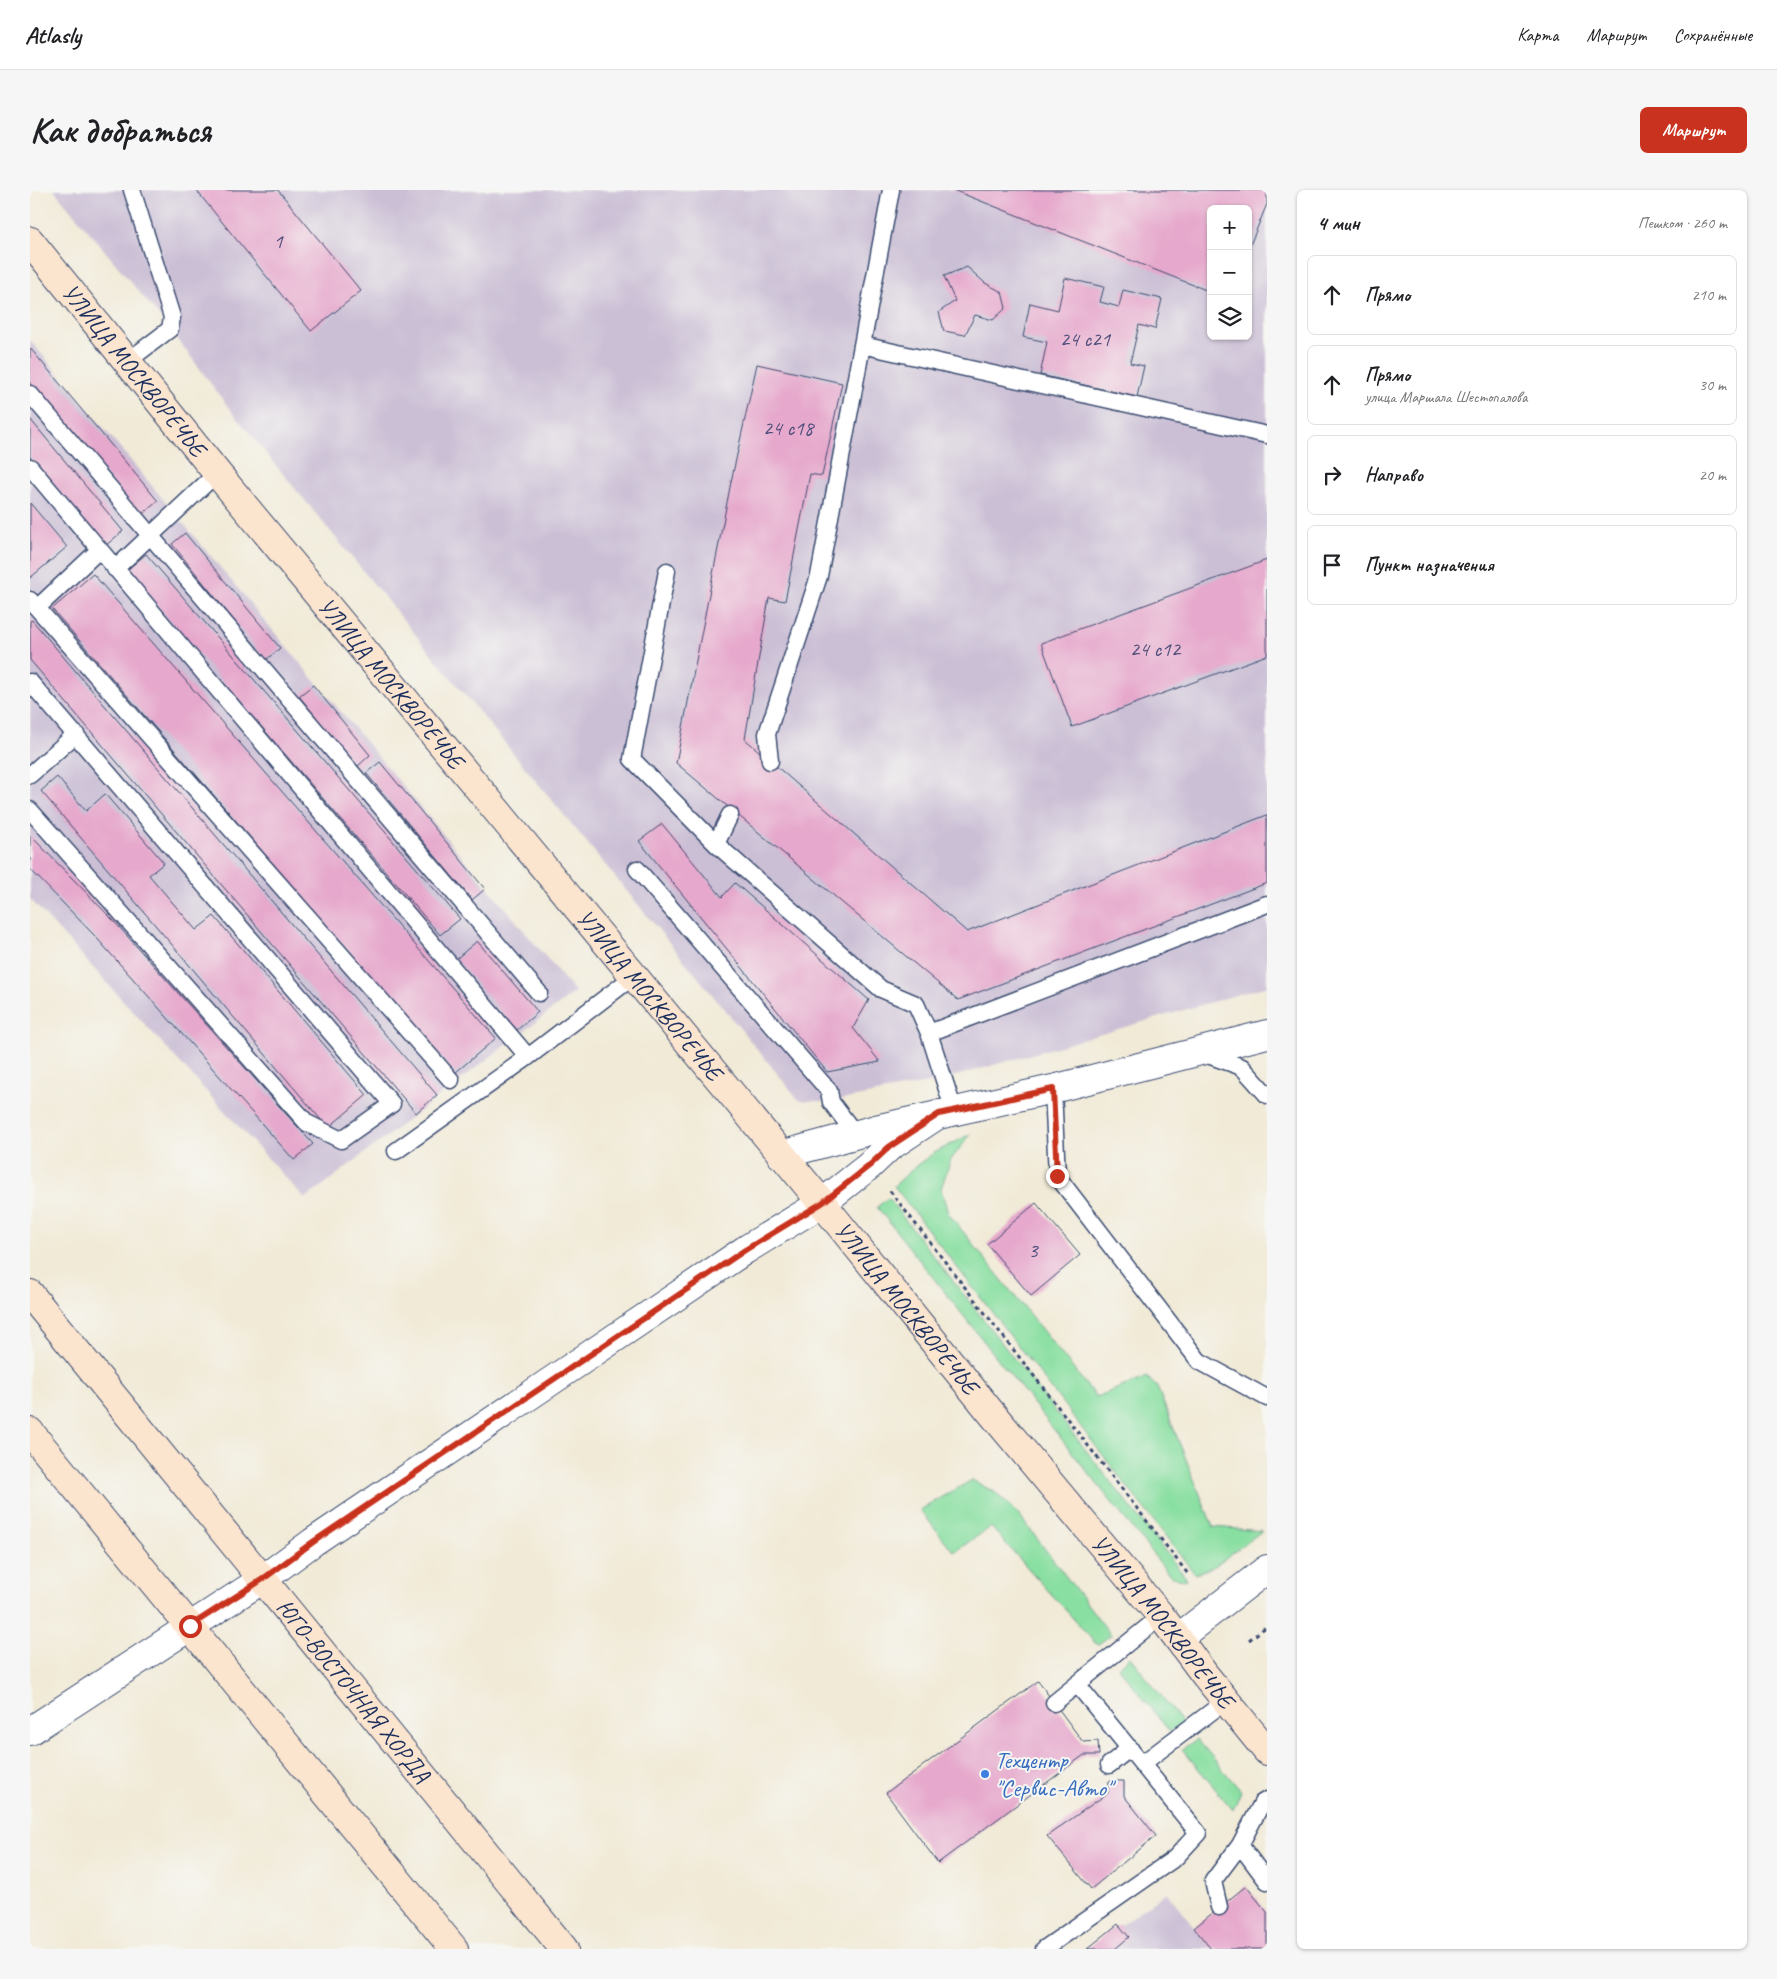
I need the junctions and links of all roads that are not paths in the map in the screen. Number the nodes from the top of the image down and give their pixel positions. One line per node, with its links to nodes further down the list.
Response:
1 (132, 190): 5 (lane)
2 (891, 190): 4 (lane)
3 (30, 241): 5 (main road, УЛИЦА МОСКВОРЕЧЬЕ)
4 (862, 345): 7 (lane); 17 (lane)
5 (128, 361): 9 (main road, УЛИЦА МОСКВОРЕЧЬЕ)
6 (30, 394): 10 (lane)
7 (1267, 434)
8 (30, 467): 11 (lane)
9 (217, 473): 10 (lane); 24 (main road, УЛИЦА МОСКВОРЕЧЬЕ)
10 (150, 534): 12 (lane); 25 (lane)
11 (100, 550): 12 (lane); 14 (lane)
12 (116, 569): 29 (lane)
13 (667, 571): 21 (lane)
14 (33, 604): 30 (lane)
15 (30, 682): 16 (lane)
16 (76, 734): 18 (lane); 19 (lane)
17 (770, 761)
18 (30, 775)
19 (30, 810)
20 (730, 815): 21 (lane)
21 (716, 844): 26 (lane)
22 (637, 869): 34 (lane)
23 (1267, 904): 26 (lane)
24 (634, 976): 29 (lane); 36 (main road, УЛИЦА МОСКВОРЕЧЬЕ)
25 (539, 993)
26 (928, 1033): 33 (lane)
27 (1267, 1034): 28 (street)
28 (1200, 1052): 31 (street); 32 (lane)
29 (528, 1057): 35 (lane)
30 (451, 1080)
31 (1053, 1089): 33 (street); 39 (lane)
32 (1267, 1095)
33 (946, 1113): 34 (street); 37 (street)
34 (856, 1135): 36 (street)
35 (396, 1151)
36 (781, 1154): 37 (main road, УЛИЦА МОСКВОРЕЧЬЕ)
37 (822, 1203): 42 (street); 43 (main road, УЛИЦА МОСКВОРЕЧЬЕ)
38 (30, 1294): 42 (main road, ЮГО-ВОСТОЧНАЯ ХОРДА)
39 (1267, 1398)
40 (30, 1432): 44 (main road)
41 (1267, 1569): 45 (street)
42 (263, 1579): 44 (street); 59 (main road, ЮГО-ВОСТОЧНАЯ ХОРДА)
43 (1161, 1616): 45 (main road, УЛИЦА МОСКВОРЕЧЬЕ); 46 (lane)
44 (190, 1626): 49 (street); 58 (main road)
45 (1178, 1638): 47 (main road, УЛИЦА МОСКВОРЕЧЬЕ)
46 (1078, 1684): 48 (lane); 50 (lane)
47 (1227, 1700): 51 (main road, УЛИЦА МОСКВОРЕЧЬЕ); 52 (lane)
48 (1054, 1703)
49 (30, 1731)
50 (1130, 1748): 52 (lane); 53 (lane)
51 (1267, 1751)
52 (1143, 1763): 60 (lane)
53 (1109, 1765)
54 (1267, 1800): 55 (lane)
55 (1240, 1846): 56 (lane); 57 (lane)
56 (1267, 1881)
57 (1220, 1907)
58 (454, 1949)
59 (564, 1949)
60 (1044, 1949)

